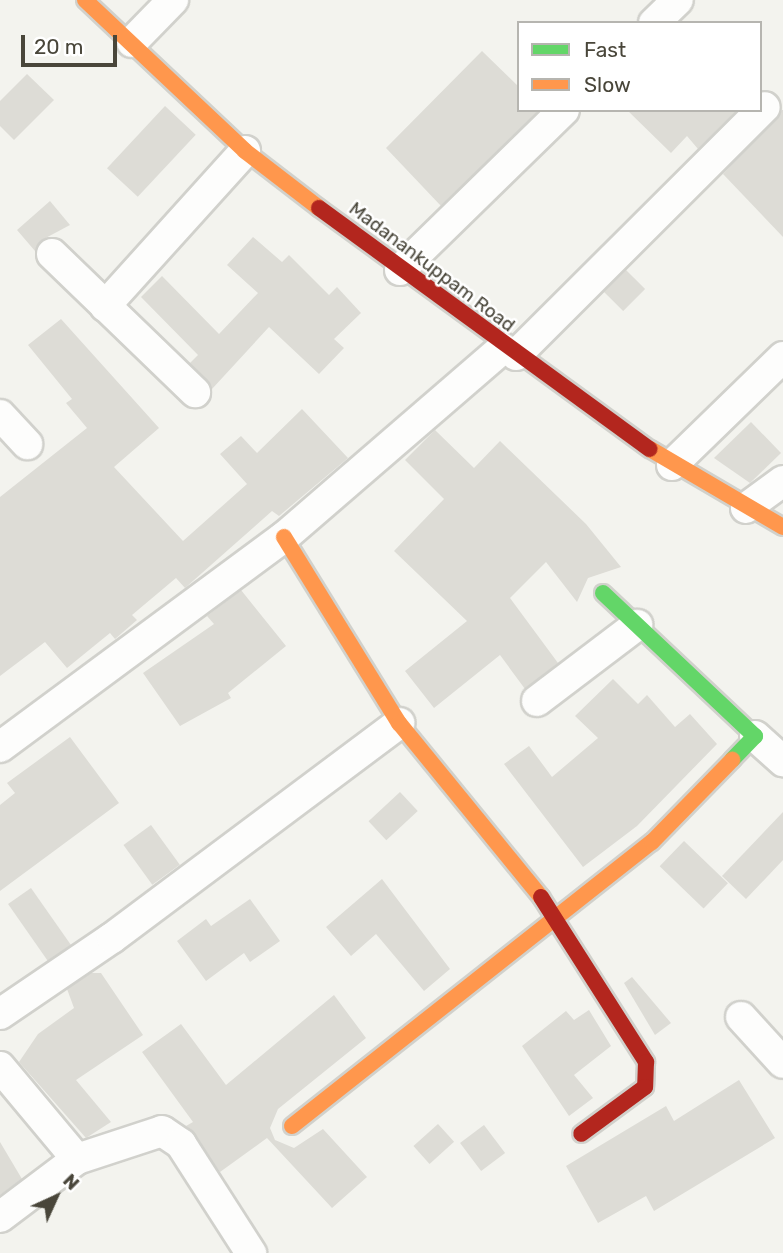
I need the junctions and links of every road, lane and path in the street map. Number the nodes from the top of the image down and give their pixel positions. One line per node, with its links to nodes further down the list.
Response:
1 (85, 0): 5 (street, Madanankuppam Road)
2 (173, 0): 5 (street)
3 (678, 0): 4 (street)
4 (656, 21)
5 (132, 42): 10 (street, Madanankuppam Road)
6 (765, 107): 7 (street)
7 (762, 110)
8 (563, 112): 12 (street)
9 (760, 112): 14 (street)
10 (246, 151): 12 (street, Madanankuppam Road); 13 (street)
11 (52, 254): 13 (street)
12 (400, 270): 14 (street, Madanankuppam Road)
13 (105, 306): 16 (street)
14 (509, 351): 19 (street, Madanankuppam Road); 23 (street)
15 (783, 357): 19 (street)
16 (195, 393)
17 (0, 415): 18 (street)
18 (27, 444)
19 (672, 465): 21 (street, Madanankuppam Road)
20 (783, 481): 21 (street)
21 (746, 508): 22 (street, Madanankuppam Road)
22 (783, 527)
23 (284, 537): 27 (street); 29 (street)
24 (603, 593): 25 (street)
25 (637, 625): 26 (street); 28 (street)
26 (537, 701)
27 (398, 723): 31 (street); 32 (street)
28 (755, 736): 30 (street); 31 (street)
29 (0, 747)
30 (783, 761)
31 (559, 919): 36 (street); 37 (street)
32 (0, 1014)
33 (741, 1017): 34 (street)
34 (783, 1063)
35 (0, 1068): 38 (street)
36 (292, 1126)
37 (581, 1134)
38 (77, 1159): 39 (street); 40 (street)
39 (0, 1217)
40 (251, 1253)

